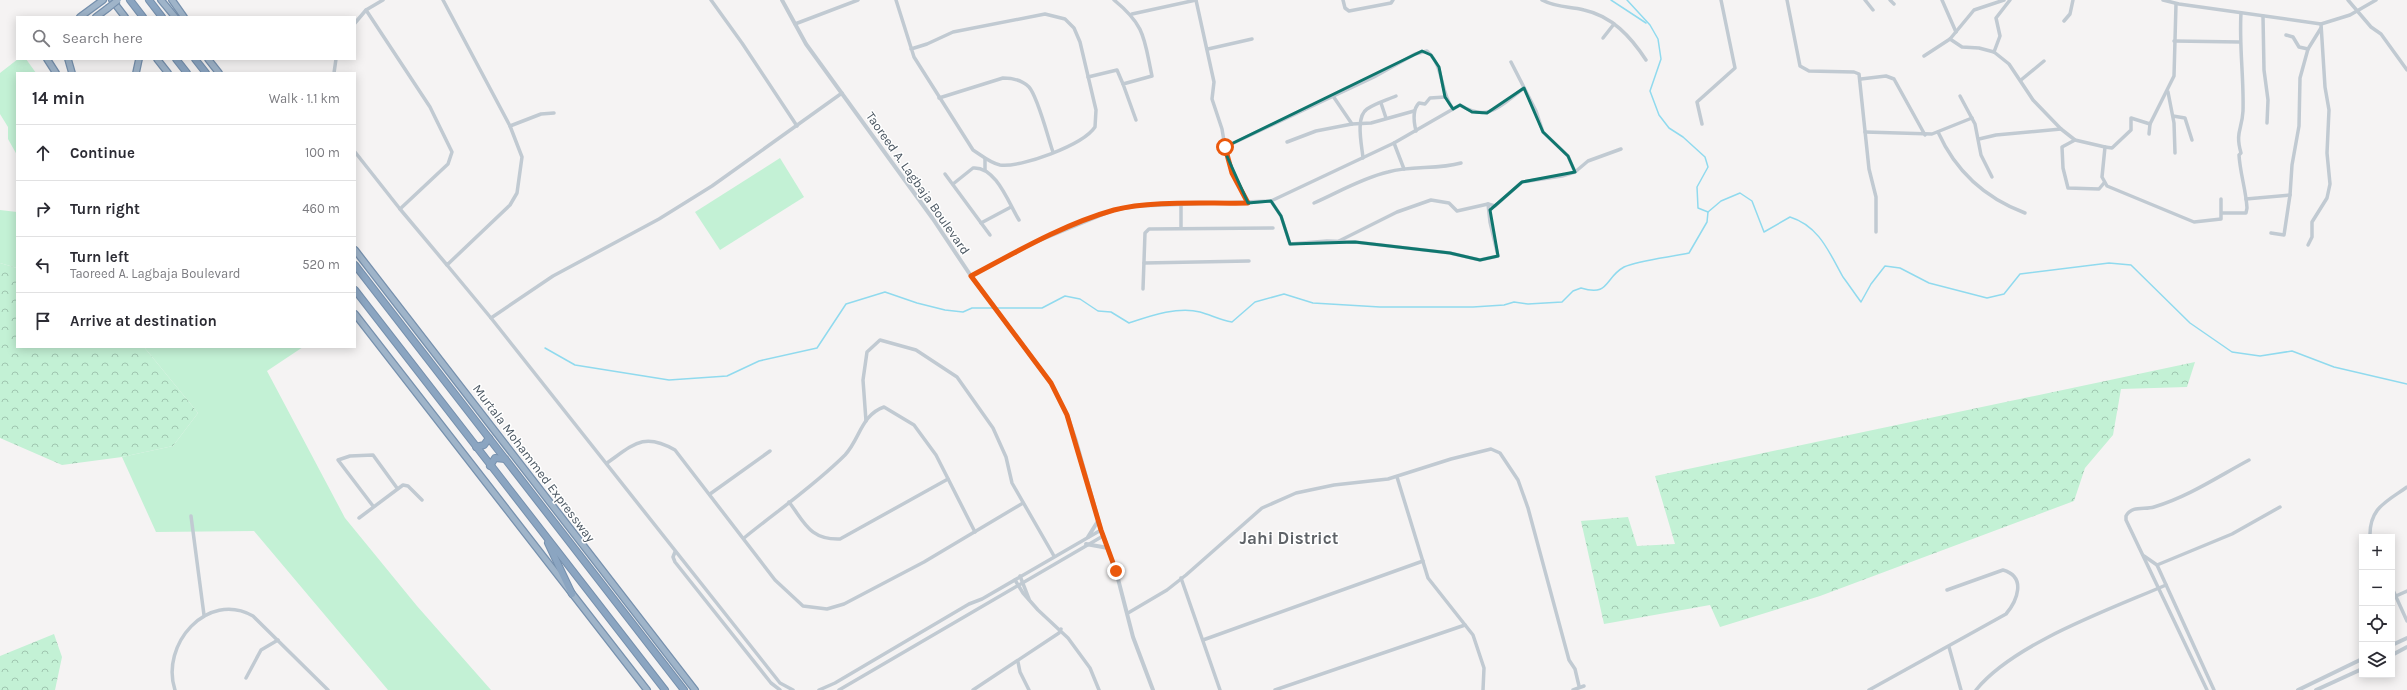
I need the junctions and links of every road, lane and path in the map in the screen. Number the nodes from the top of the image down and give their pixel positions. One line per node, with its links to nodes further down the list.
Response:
1 (103, 0): 39 (highway)
2 (112, 0): 38 (highway)
3 (118, 0): 40 (highway, bridge)
4 (130, 0): 41 (highway)
5 (149, 0): 42 (highway)
6 (161, 0): 43 (highway)
7 (172, 0): 44 (highway)
8 (383, 0): 33 (street)
9 (443, 0): 108 (street)
10 (711, 0): 109 (street)
11 (782, 0): 48 (street, Taoreed A. Lagbaja Boulevard)
12 (858, 0): 30 (street)
13 (896, 0): 58 (street)
14 (1114, 0): 37 (street)
15 (1196, 0): 37 (street); 59 (street)
16 (1343, 0): 17 (street)
17 (1393, 0)
18 (1542, 0): 49 (street)
19 (1721, 0): 106 (street)
20 (1788, 0): 84 (street)
21 (1865, 0): 34 (street)
22 (1890, 0): 31 (street)
23 (1942, 0): 51 (street)
24 (2004, 0): 51 (street)
25 (2010, 0): 61 (street)
26 (2073, 0): 46 (street)
27 (2163, 0): 32 (street)
28 (2348, 0): 35 (street)
29 (2376, 0): 35 (street)
30 (849, 1): 48 (street)
31 (1894, 4)
32 (2176, 4): 36 (street); 56 (street)
33 (366, 10): 47 (street); 146 (street)
34 (1873, 10)
35 (2356, 11): 50 (street); 74 (street)
36 (2241, 13): 45 (street); 57 (street)
37 (1132, 14): 86 (street)
38 (123, 15)
39 (81, 16)
40 (97, 16)
41 (142, 16)
42 (161, 16)
43 (174, 16)
44 (183, 16)
45 (2263, 16): 50 (street); 103 (street)
46 (2064, 20)
47 (356, 22)
48 (795, 24): 89 (street, Taoreed A. Lagbaja Boulevard)
49 (1614, 24): 53 (street); 71 (street)
50 (2321, 26): 60 (street); 157 (street)
51 (1956, 32): 54 (street)
52 (2286, 35): 60 (street)
53 (1603, 38)
54 (1950, 38): 61 (street); 62 (street)
55 (1252, 39): 59 (street)
56 (2174, 41): 57 (street); 88 (street)
57 (2240, 42): 139 (street)
58 (911, 49): 83 (street); 93 (street)
59 (1208, 49): 121 (street)
60 (2308, 49): 137 (street)
61 (1994, 52): 85 (street)
62 (1924, 56)
63 (48, 60): 75 (highway)
64 (68, 60): 76 (highway)
65 (139, 60): 77 (highway)
66 (158, 60): 78 (highway)
67 (177, 60): 79 (highway)
68 (196, 60): 80 (highway)
69 (209, 60): 81 (highway)
70 (336, 60): 82 (street)
71 (1646, 60)
72 (2044, 61): 85 (street)
73 (1511, 62): 87 (street)
74 (2407, 70)
75 (55, 72)
76 (72, 72)
77 (136, 72)
78 (167, 72)
79 (186, 72)
80 (205, 72)
81 (218, 72)
82 (334, 72)
83 (1088, 77): 86 (street); 124 (street)
84 (1861, 79): 112 (street); 115 (street)
85 (2021, 80): 110 (street)
86 (1123, 84): 102 (street)
87 (1524, 88): 96 (street); 132 (street)
88 (2168, 91): 99 (street); 107 (street)
89 (842, 93): 109 (street); 163 (street, Taoreed A. Lagbaja Boulevard)
90 (1332, 96): 94 (street); 104 (street); 121 (street)
91 (1396, 96): 95 (street)
92 (1960, 96): 101 (street)
93 (939, 98): 124 (street); 128 (street)
94 (1445, 98): 96 (street); 97 (street)
95 (1381, 103): 100 (street); 105 (street)
96 (1453, 109): 111 (street)
97 (1414, 111): 100 (street); 111 (street)
98 (554, 113): 108 (street)
99 (2173, 116): 118 (street); 126 (street)
100 (1386, 118): 105 (street)
101 (1972, 118): 113 (street); 116 (street)
102 (1136, 120)
103 (2267, 123)
104 (1352, 124): 105 (street); 119 (street)
105 (1361, 124): 127 (street)
106 (1702, 124)
107 (2150, 124): 114 (street); 122 (street)
108 (510, 126): 161 (street)
109 (797, 126): 167 (street)
110 (2061, 129): 116 (street); 117 (street)
111 (1416, 131): 120 (street)
112 (1865, 132): 115 (street); 153 (street)
113 (1938, 132): 115 (street); 147 (street)
114 (2149, 134)
115 (1925, 135)
116 (1979, 139): 134 (street)
117 (2075, 140): 122 (street); 135 (street)
118 (2192, 140)
119 (1287, 142)
120 (1394, 144): 127 (street); 130 (street)
121 (1225, 147): 141 (street)
122 (2105, 147): 135 (street)
123 (1621, 149): 132 (street)
124 (1053, 152): 128 (street)
125 (356, 153): 146 (street)
126 (2175, 153)
127 (1363, 158): 140 (street)
128 (985, 159): 131 (street)
129 (1461, 163): 130 (street)
130 (1404, 169): 142 (street)
131 (985, 170): 136 (street); 145 (street)
132 (1575, 172): 143 (street)
133 (945, 174): 136 (street)
134 (1992, 177)
135 (2104, 183): 148 (street)
136 (953, 184): 150 (street)
137 (2290, 195): 139 (street); 154 (street)
138 (2221, 199): 148 (street)
139 (2246, 199): 148 (street)
140 (1271, 201): 141 (street); 156 (street)
141 (1248, 203): 144 (street)
142 (1314, 203)
143 (1488, 204): 156 (street); 156 (street)
144 (1181, 205): 151 (street); 163 (street)
145 (1011, 207): 149 (street); 150 (street)
146 (400, 209): 161 (street)
147 (2026, 213)
148 (2222, 213)
149 (1018, 220)
150 (981, 222): 155 (street)
151 (1181, 228): 152 (street); 160 (street)
152 (1273, 228)
153 (1876, 232)
154 (2271, 233)
155 (990, 235)
156 (1339, 242)
157 (2308, 245)
158 (356, 251): 239 (highway, Murtala Mohammed Expressway)
159 (1249, 261): 160 (street)
160 (1144, 263): 164 (street)
161 (448, 265): 167 (street)
162 (356, 266): 169 (highway, Murtala Mohammed Expressway)
163 (971, 276): 188 (street, Taoreed A. Lagbaja Boulevard)
164 (1143, 289)
165 (356, 291): 170 (highway)
166 (356, 315): 212 (highway)
167 (491, 318): 174 (street)
168 (866, 421): 177 (street); 182 (street); 183 (street)
169 (489, 438): 170 (highway); 172 (highway, Murtala Mohammed Expressway)
170 (476, 447): 175 (highway)
171 (770, 451): 180 (street)
172 (505, 459): 175 (highway); 238 (highway, Murtala Mohammed Expressway)
173 (2250, 460): 200 (street)
174 (607, 462): 180 (street); 198 (street)
175 (490, 466): 191 (highway)
176 (1397, 476): 201 (street); 204 (street); 232 (street)
177 (948, 479): 182 (street); 190 (street)
178 (2407, 487): 192 (street)
179 (397, 488): 181 (street); 184 (street); 184 (street)
180 (710, 494): 195 (street)
181 (422, 500)
182 (789, 502): 195 (street)
183 (1023, 503): 190 (street); 199 (street)
184 (373, 506): 187 (street)
185 (2280, 507): 202 (street)
186 (191, 516): 216 (street)
187 (359, 518)
188 (1098, 521): 189 (street, Taoreed A. Lagbaja Boulevard); 194 (street)
189 (1101, 530): 193 (street, Taoreed A. Lagbaja Boulevard); 194 (street)
190 (975, 532): 195 (street)
191 (543, 533): 212 (highway); 237 (highway)
192 (2370, 534)
193 (1103, 536): 196 (street); 197 (street, Taoreed A. Lagbaja Boulevard)
194 (1088, 537): 199 (street)
195 (744, 538)
196 (1086, 544): 197 (street); 206 (street)
197 (1108, 548): 215 (street, Taoreed A. Lagbaja Boulevard)
198 (676, 552): 240 (street); 241 (street)
199 (1054, 556): 203 (street)
200 (2143, 556): 202 (street); 209 (street)
201 (1423, 561): 218 (street); 222 (street)
202 (2157, 565): 208 (street)
203 (1020, 576): 205 (street); 206 (street)
204 (1181, 578): 215 (street); 222 (street)
205 (1015, 580): 207 (street); 231 (street)
206 (1024, 582): 207 (street); 214 (street)
207 (1019, 585): 214 (street); 243 (street)
208 (2166, 585): 209 (street); 256 (street)
209 (2159, 588): 254 (street); 255 (street)
210 (1947, 590): 224 (street)
211 (2407, 591): 213 (street)
212 (572, 594): 236 (highway)
213 (2396, 596): 217 (street)
214 (1030, 600): 219 (street)
215 (1128, 613): 247 (street, Taoreed A. Lagbaja Boulevard)
216 (204, 614): 221 (street); 234 (street)
217 (2407, 621)
218 (1465, 625): 249 (street); 250 (street)
219 (1061, 629): 228 (street); 246 (street)
220 (2407, 638): 223 (street)
221 (278, 640): 230 (street); 235 (street)
222 (1203, 640): 248 (street)
223 (2395, 644)
224 (1949, 647): 252 (street); 253 (street)
225 (2407, 648): 226 (street)
226 (2395, 653)
227 (2359, 661): 257 (street)
228 (1018, 662): 244 (street); 245 (street)
229 (2359, 670): 258 (street)
230 (246, 678)
231 (835, 683): 242 (street); 243 (street)
232 (1579, 686): 233 (street); 251 (street)
233 (1584, 686)
234 (175, 690)
235 (328, 690)
236 (647, 690)
237 (665, 690)
238 (684, 690)
239 (695, 690)
240 (780, 690)
241 (793, 690)
242 (819, 690)
243 (840, 690)
244 (973, 690)
245 (1029, 690)
246 (1099, 690)
247 (1153, 690)
248 (1220, 690)
249 (1274, 690)
250 (1483, 690)
251 (1573, 690)
252 (1869, 690)
253 (1961, 690)
254 (1976, 690)
255 (2207, 690)
256 (2214, 690)
257 (2298, 690)
258 (2316, 690)

